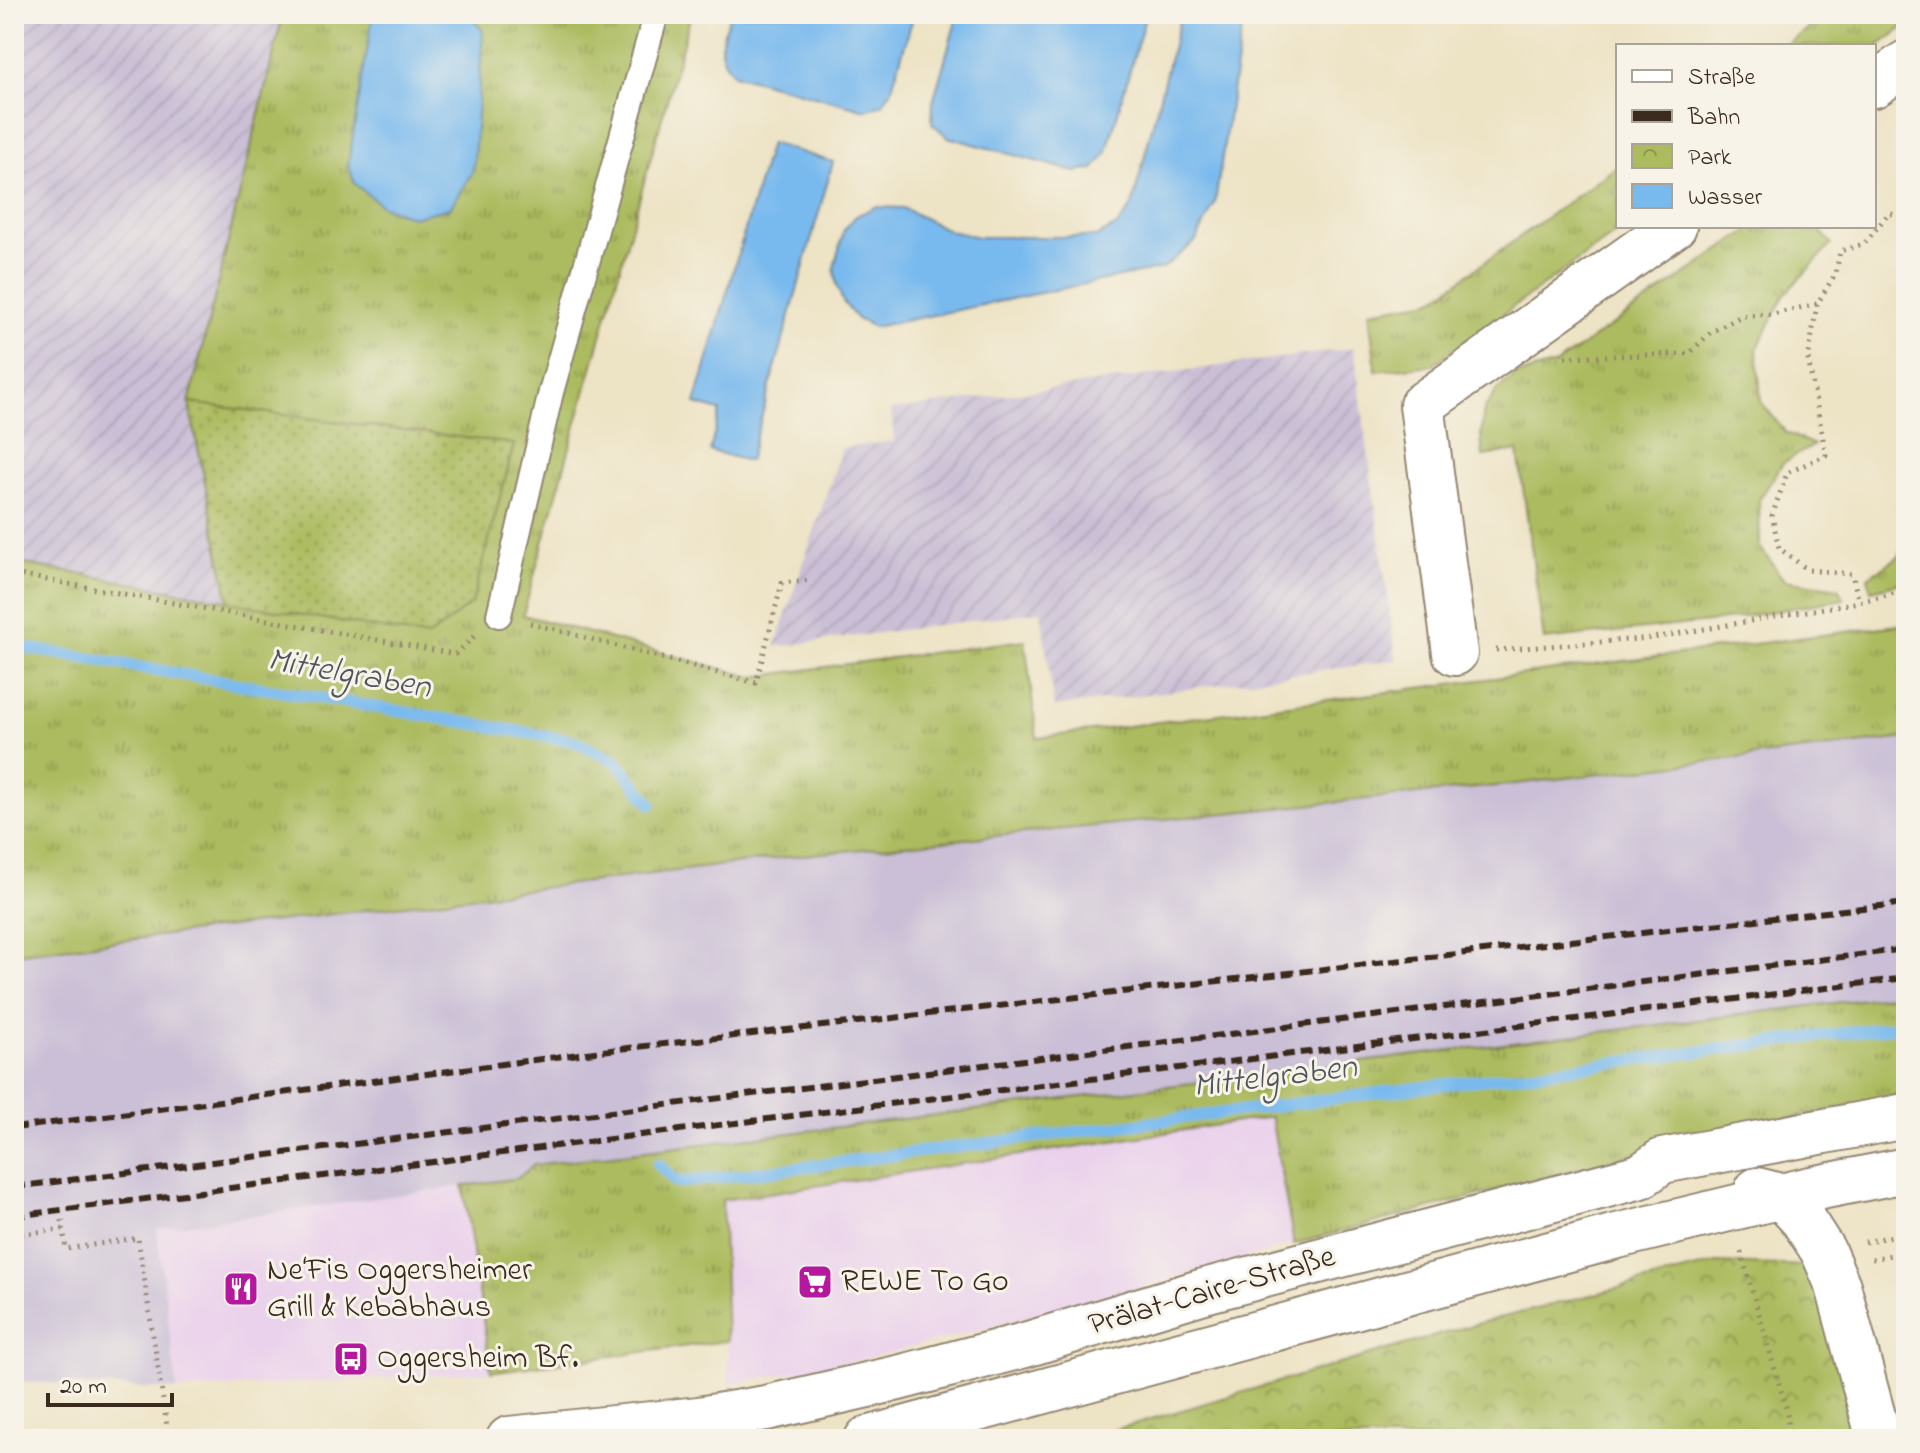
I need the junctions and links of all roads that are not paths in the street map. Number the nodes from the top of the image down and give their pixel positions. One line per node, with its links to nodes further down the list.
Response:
1 (656, 14): 5 (lane)
2 (1906, 63): 3 (street)
3 (1876, 84)
4 (1671, 228): 6 (street)
5 (499, 615)
6 (1455, 653)
7 (1906, 1116): 9 (street, Prälat-Caire-Straße)
8 (1906, 1170): 10 (street, Prälat-Caire-Straße)
9 (1641, 1176): 10 (street); 11 (street, Prälat-Caire-Straße)
10 (1781, 1196): 12 (street, Prälat-Caire-Straße); 16 (street)
11 (1118, 1319): 12 (street); 13 (street, Prälat-Caire-Straße)
12 (1130, 1366): 15 (street, Prälat-Caire-Straße)
13 (700, 1429): 14 (street, Prälat-Caire-Straße)
14 (509, 1439)
15 (867, 1439)
16 (1879, 1439)

